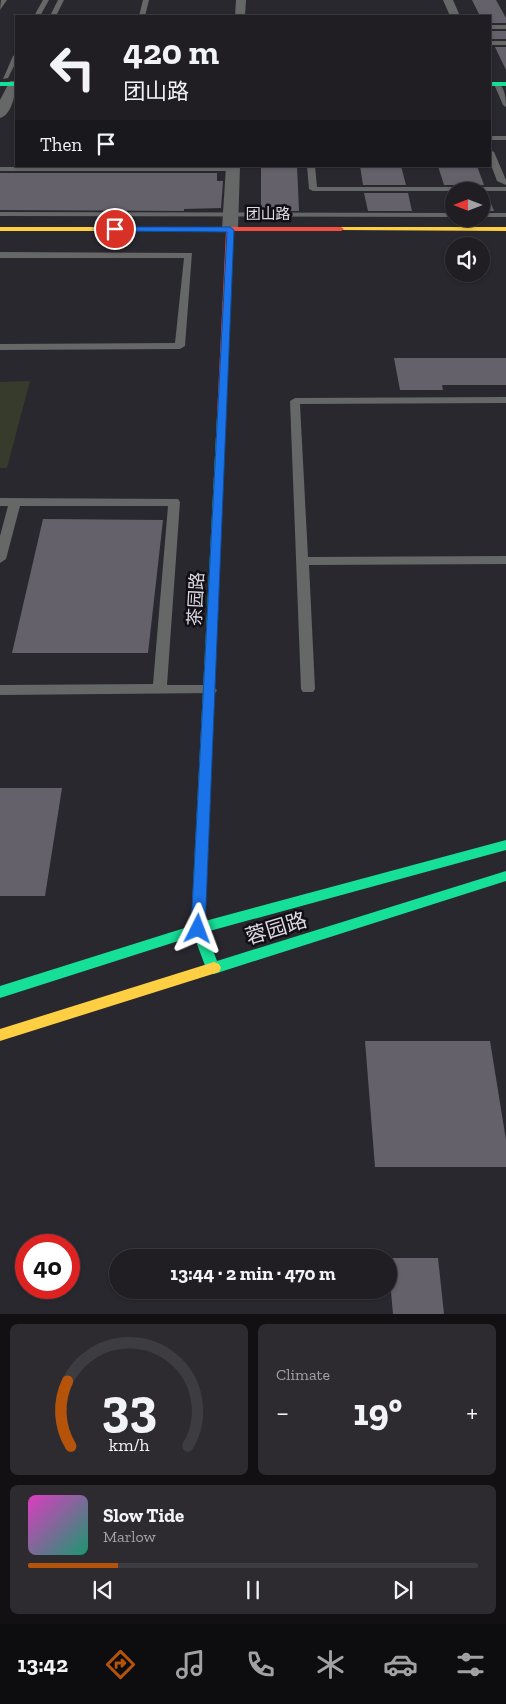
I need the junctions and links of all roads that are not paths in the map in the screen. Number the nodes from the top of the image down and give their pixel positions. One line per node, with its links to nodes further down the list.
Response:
1 (4, 0): 7 (lane)
2 (46, 0): 8 (lane)
3 (61, 0): 9 (lane)
4 (146, 0): 10 (lane)
5 (241, 0): 11 (street)
6 (448, 0): 12 (street)
7 (0, 8)
8 (38, 15)
9 (54, 15)
10 (142, 15)
11 (240, 15)
12 (455, 15)
13 (491, 27): 14 (lane)
14 (506, 27)
15 (491, 43): 16 (lane)
16 (506, 43)
17 (15, 60): 18 (lane)
18 (9, 83): 21 (street)
19 (498, 84): 20 (lane)
20 (506, 106)
21 (0, 114)
22 (491, 138): 23 (lane)
23 (506, 138)
24 (491, 155): 30 (lane)
25 (312, 167): 31 (lane)
26 (102, 168): 27 (lane); 28 (lane)
27 (0, 169)
28 (233, 171): 29 (lane); 36 (street)
29 (0, 177)
30 (506, 183)
31 (506, 189)
32 (0, 214): 36 (lane)
33 (445, 215): 36 (lane)
34 (490, 215): 35 (lane)
35 (506, 215)
36 (231, 222): 37 (street, 团山路); 38 (street, 团山路); 50 (street, 茶园路)
37 (0, 229)
38 (506, 229)
39 (0, 255): 40 (lane)
40 (0, 347)
41 (506, 400): 46 (lane)
42 (0, 502): 43 (lane)
43 (14, 502): 44 (lane); 47 (lane)
44 (0, 559)
45 (506, 560): 46 (lane)
46 (302, 561): 48 (lane)
47 (160, 689): 49 (lane); 50 (lane)
48 (308, 689)
49 (0, 690)
50 (210, 690): 53 (street, 茶园路)
51 (506, 845): 53 (street, 蓉园路)
52 (506, 876): 54 (street, 蓉园路)
53 (198, 929): 54 (street, 茶园路); 55 (street, 蓉园路)
54 (212, 967): 56 (street, 蓉园路)
55 (0, 992)
56 (0, 1036)

